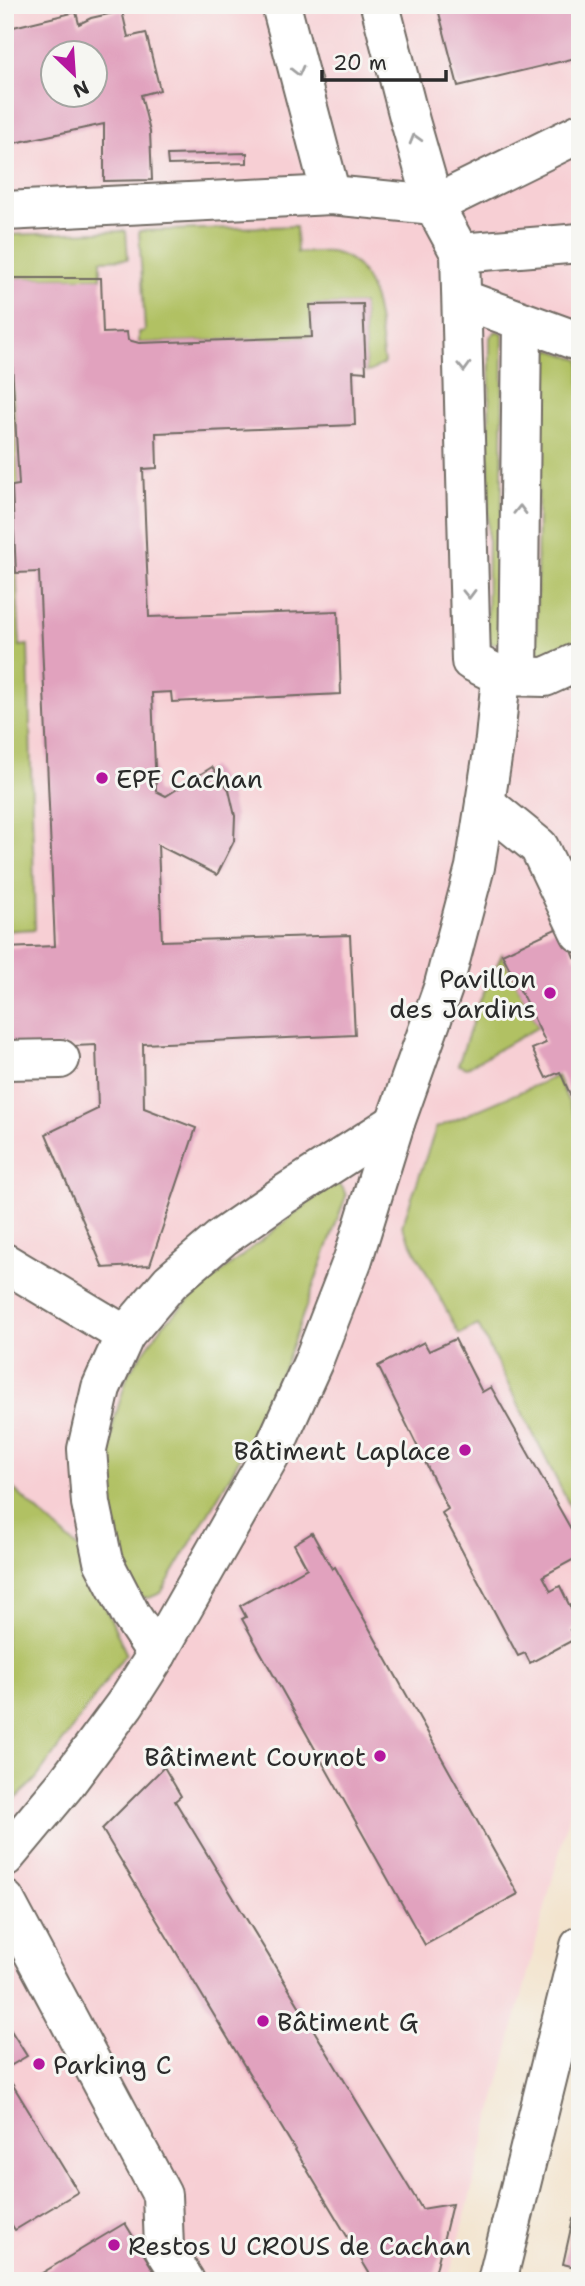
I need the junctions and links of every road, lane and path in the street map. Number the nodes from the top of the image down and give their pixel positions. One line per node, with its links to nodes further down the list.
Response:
1 (281, 5): 4 (street, one-way to 4)
2 (380, 5): 5 (street, one-way to 2)
3 (580, 132): 5 (street)
4 (331, 195): 5 (street); 6 (street)
5 (434, 205): 8 (street)
6 (5, 211)
7 (580, 243): 8 (street)
8 (460, 253): 9 (street)
9 (462, 299): 10 (street); 13 (street, one-way to 13)
10 (522, 323): 11 (street); 13 (street, one-way to 10)
11 (580, 342)
12 (580, 661): 13 (street)
13 (510, 676): 14 (street)
14 (485, 803): 15 (street); 18 (street)
15 (580, 933)
16 (60, 1059): 17 (street)
17 (5, 1060)
18 (395, 1123): 20 (street); 21 (street)
19 (5, 1263): 20 (street)
20 (125, 1335): 21 (street)
21 (157, 1654): 22 (street)
22 (5, 1857)
23 (5, 1900): 25 (street)
24 (580, 1946): 26 (street)
25 (185, 2281)
26 (497, 2281)

